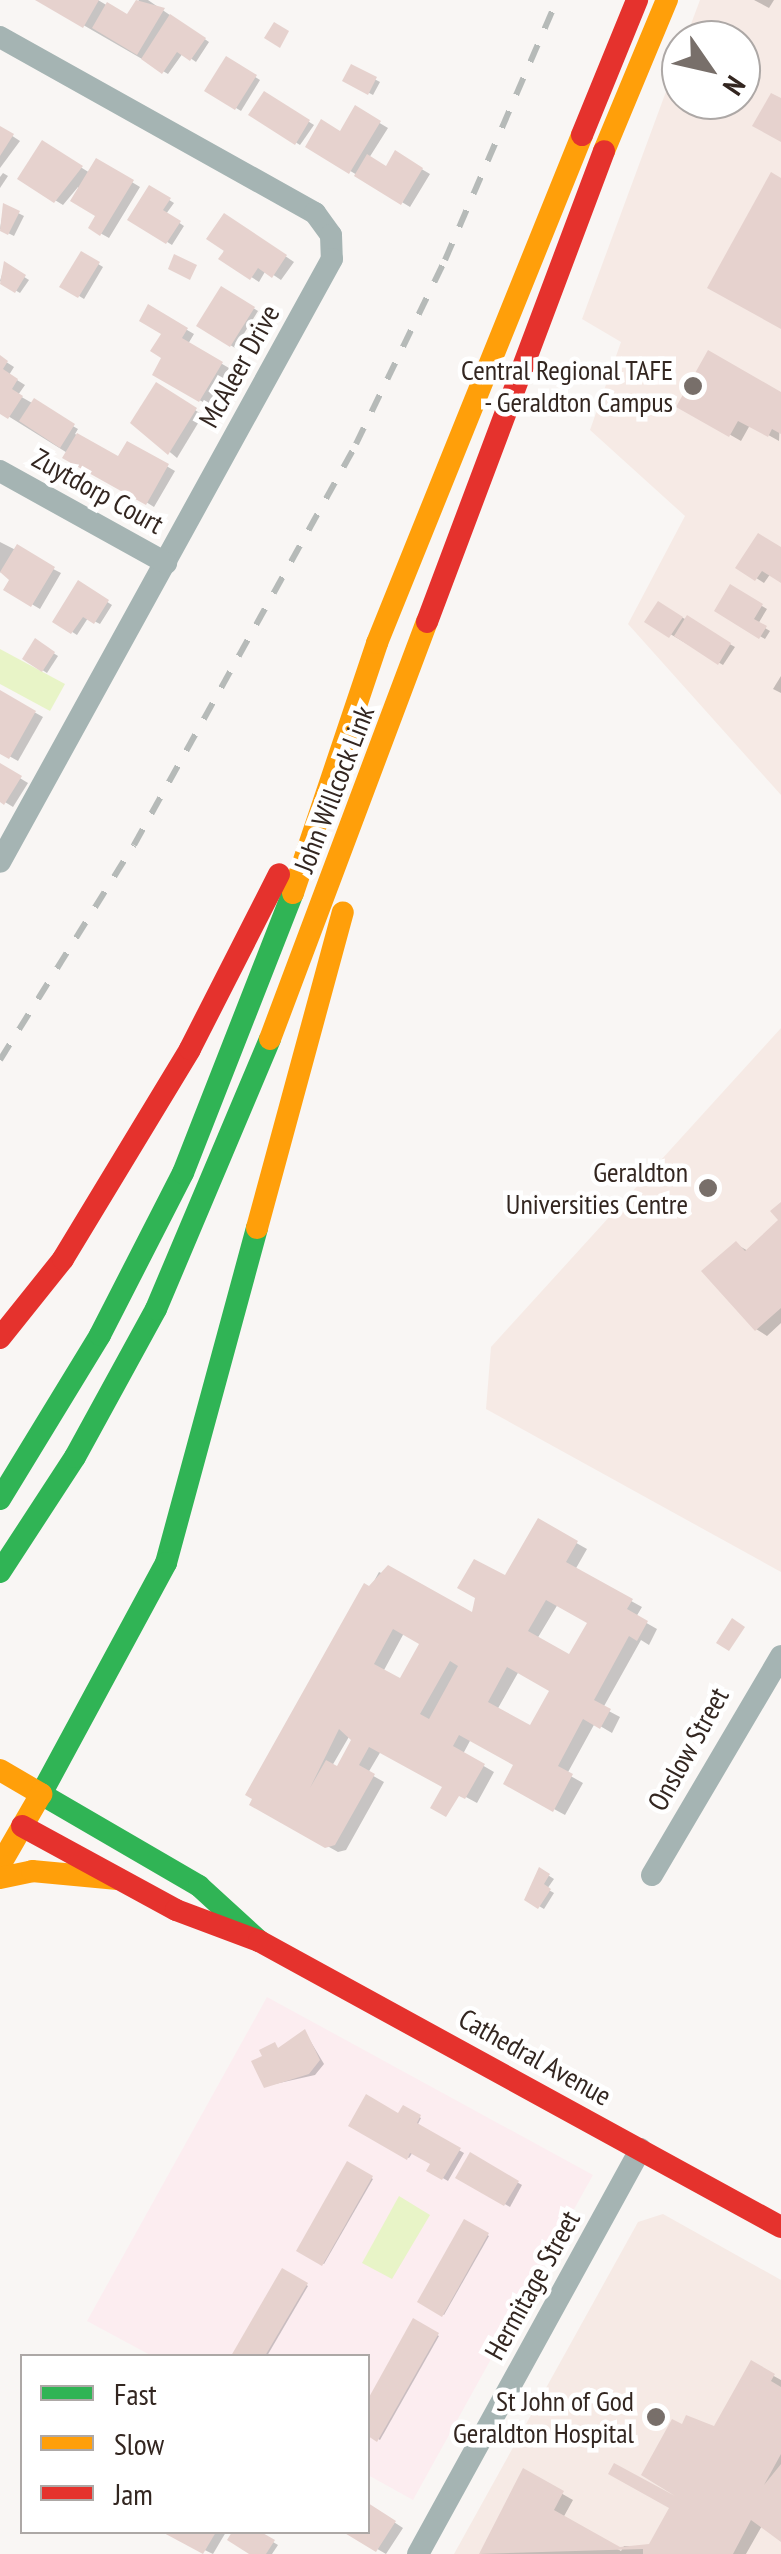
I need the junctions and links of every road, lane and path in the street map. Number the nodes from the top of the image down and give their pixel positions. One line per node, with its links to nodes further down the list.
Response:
1 (636, 0): 7 (main road, John Willcock Link)
2 (668, 0): 6 (main road, John Willcock Link)
3 (0, 38): 5 (street, McAleer Drive)
4 (0, 471): 5 (street, Zuytdorp Court)
5 (166, 563): 8 (street, McAleer Drive)
6 (451, 564): 11 (main road, John Willcock Link); 13 (main road)
7 (377, 643): 9 (main road); 10 (main road, John Willcock Link)
8 (1, 860)
9 (0, 1338)
10 (0, 1499)
11 (0, 1572)
12 (781, 1656): 20 (street, Onslow Street)
13 (88, 1717): 15 (main road); 17 (main road)
14 (0, 1770): 15 (main road, Cathedral Avenue)
15 (41, 1794): 17 (main road, Cathedral Avenue); 18 (main road)
16 (0, 1814): 18 (main road, Cathedral Avenue)
17 (87, 1820): 23 (main road, Cathedral Avenue)
18 (22, 1826): 19 (main road); 22 (main road, Cathedral Avenue)
19 (0, 1865)
20 (652, 1875)
21 (0, 1878): 22 (main road)
22 (118, 1879): 23 (main road, Cathedral Avenue)
23 (259, 1941): 24 (main road, Cathedral Avenue)
24 (641, 2150): 25 (main road, Cathedral Avenue); 26 (street, Hermitage Street)
25 (781, 2226)
26 (418, 2554)

